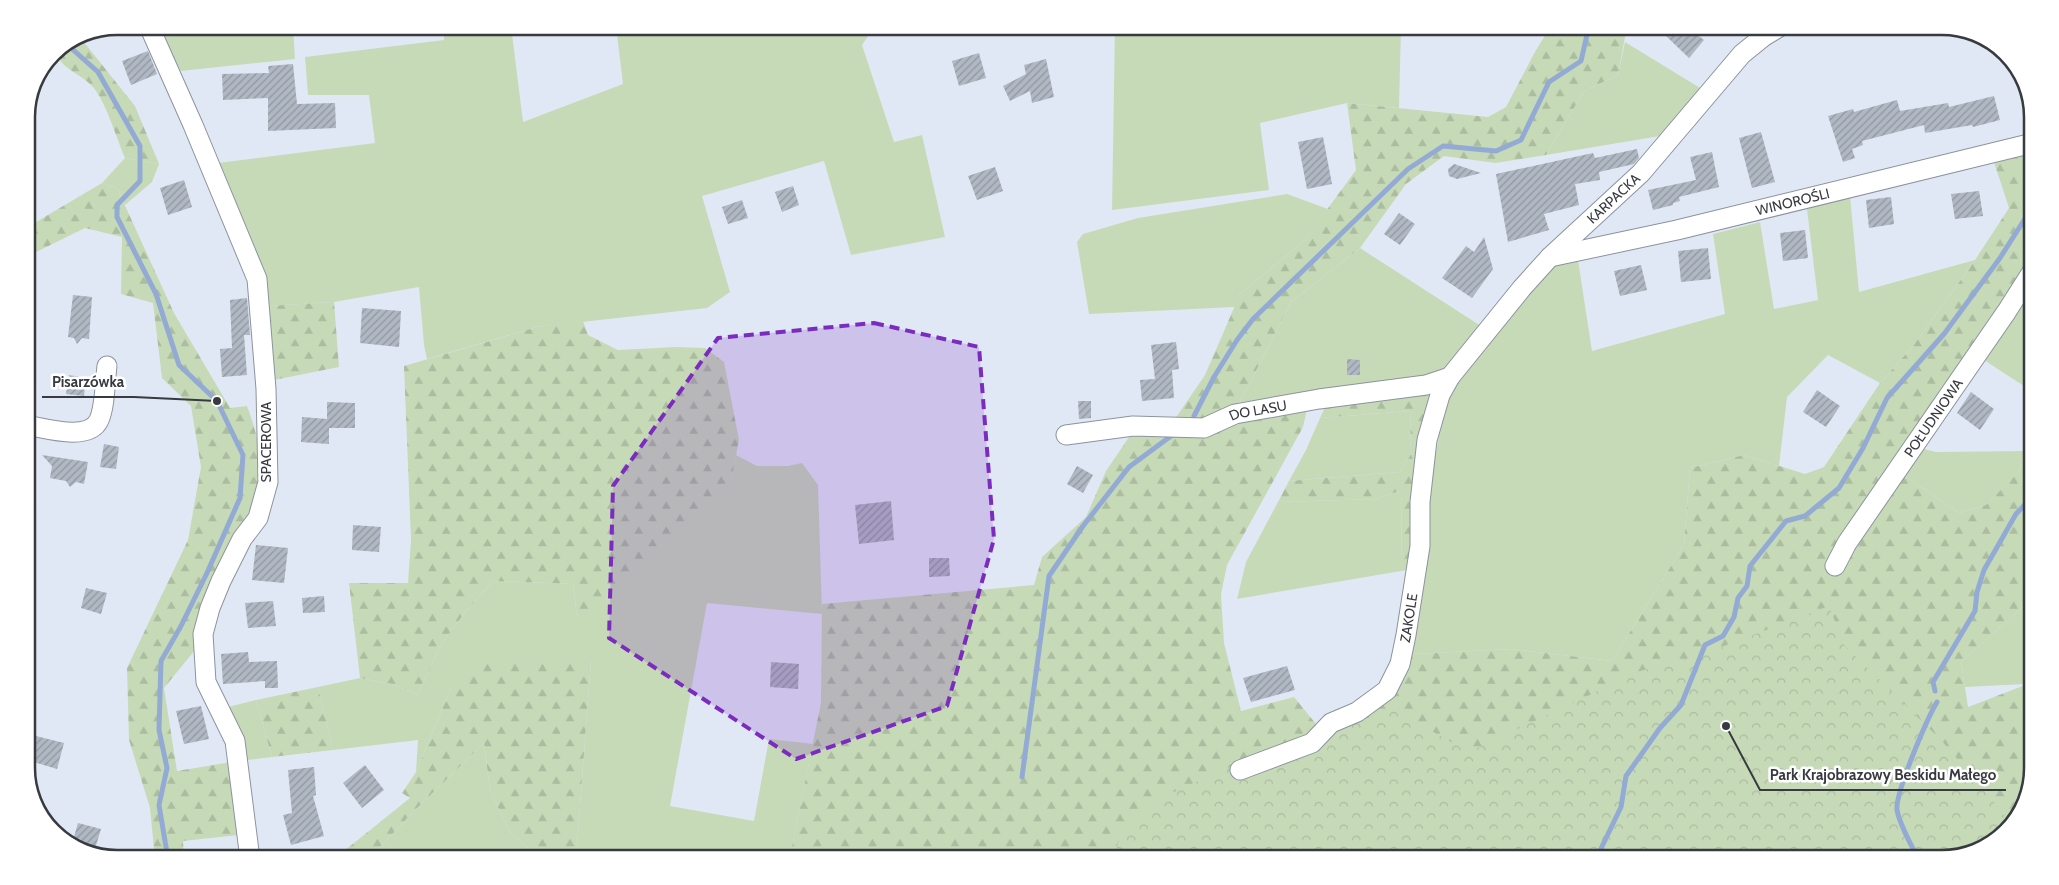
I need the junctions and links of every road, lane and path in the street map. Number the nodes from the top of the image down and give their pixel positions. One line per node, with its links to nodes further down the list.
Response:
1 (153, 35): 12 (street, SPACEROWA)
2 (1766, 35): 4 (street, KARPACKA)
3 (2024, 145): 4 (street, WINOROŚLI)
4 (1550, 257): 7 (street, KARPACKA)
5 (2024, 284): 10 (street, POŁUDNIOWA)
6 (107, 366): 8 (street)
7 (1450, 377): 9 (street, DO LASU); 11 (street, ZAKOLE)
8 (35, 426)
9 (1066, 436)
10 (1835, 566)
11 (1240, 770)
12 (249, 850)

